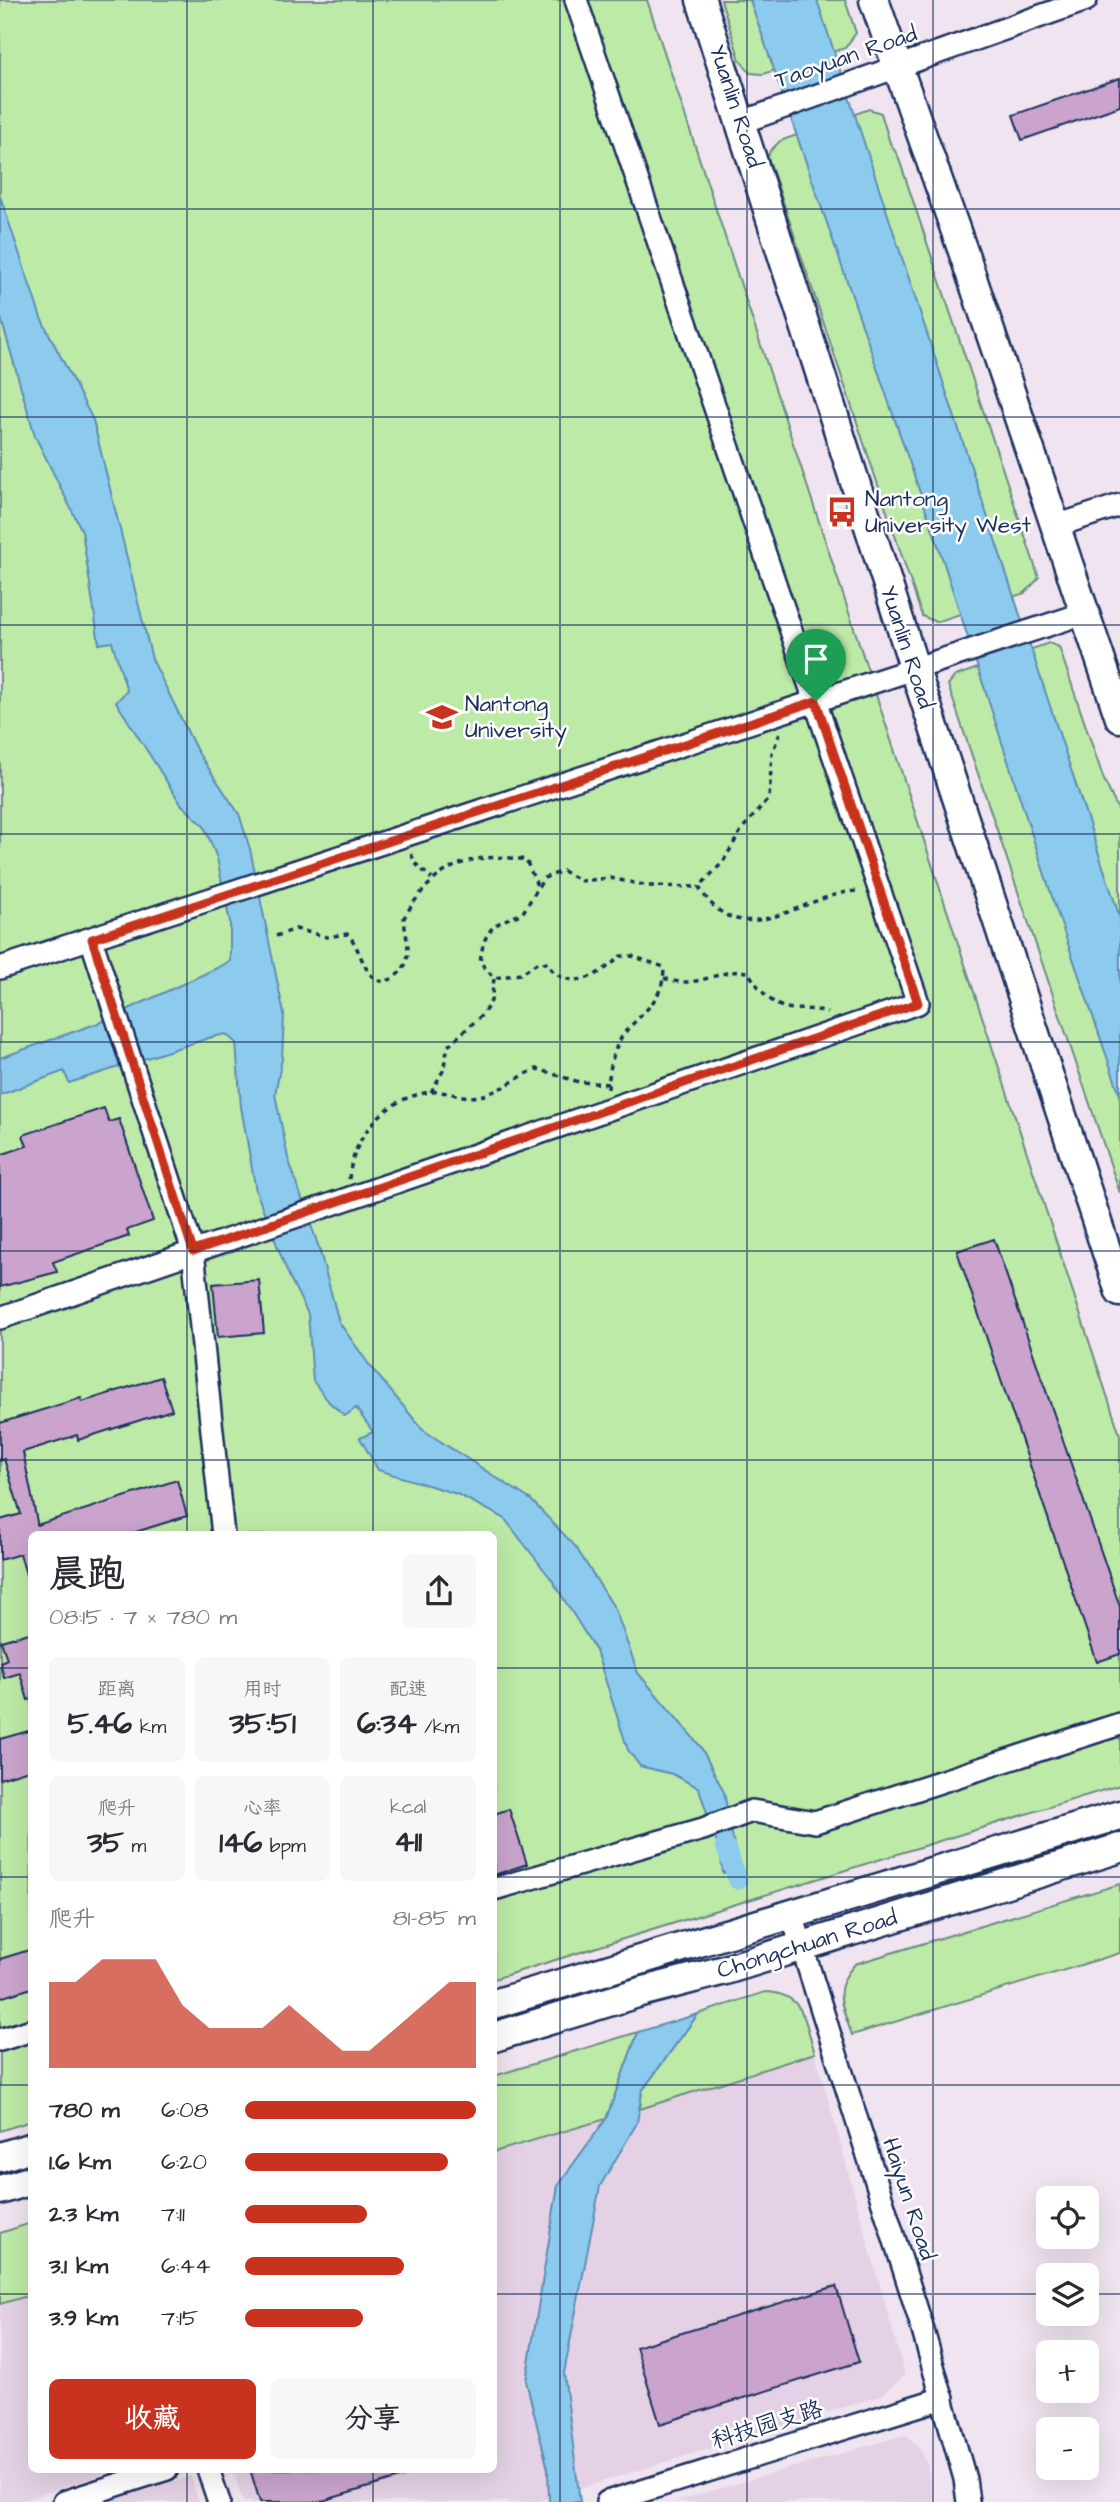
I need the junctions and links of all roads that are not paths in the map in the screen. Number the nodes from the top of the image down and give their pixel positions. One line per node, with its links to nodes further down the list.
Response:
1 (576, 0): 11 (street)
2 (701, 0): 6 (main road, Yuanlin Road)
3 (874, 0): 5 (main road)
4 (1086, 0): 5 (street, Taoyuan Road)
5 (897, 68): 6 (street, Taoyuan Road); 8 (main road)
6 (741, 122): 10 (main road, Yuanlin Road)
7 (1120, 505): 8 (street)
8 (1056, 526): 9 (main road)
9 (1085, 613): 10 (street); 12 (main road)
10 (915, 670): 11 (street); 16 (main road, Yuanlin Road)
11 (816, 701): 13 (street); 15 (street)
12 (1120, 718)
13 (92, 939): 14 (street); 15 (street)
14 (0, 968)
15 (193, 1251): 17 (street); 18 (street)
16 (1120, 1292)
17 (0, 1318)
18 (223, 1531)
19 (1120, 1724): 22 (street)
20 (1120, 1815): 23 (main road, Chongchuan Road)
21 (1120, 1847): 24 (main road, Chongchuan Road)
22 (497, 1888)
23 (792, 1914): 24 (street, Haiyun Road); 25 (main road, Chongchuan Road)
24 (801, 1947): 27 (main road, Chongchuan Road); 33 (street, Haiyun Road)
25 (497, 2003)
26 (28, 2031): 28 (street)
27 (497, 2036)
28 (0, 2040)
29 (28, 2148): 30 (main road)
30 (0, 2157)
31 (28, 2181): 32 (main road)
32 (0, 2190)
33 (943, 2398): 38 (street, 科技园支路); 39 (street, Haiyun Road)
34 (155, 2473): 36 (street)
35 (209, 2473): 37 (street)
36 (64, 2502)
37 (219, 2502)
38 (607, 2502)
39 (968, 2502)

